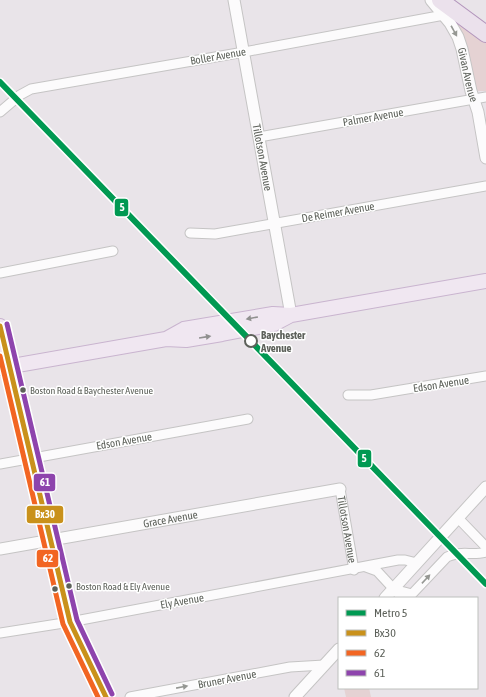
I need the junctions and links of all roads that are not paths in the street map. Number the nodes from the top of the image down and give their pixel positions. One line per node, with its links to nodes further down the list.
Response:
1 (234, 0): 7 (street, Tillotson Avenue)
2 (431, 0): 4 (street, Givan Avenue)
3 (458, 0): 5 (highway)
4 (442, 7): 6 (highway); 7 (street, Boller Avenue); 9 (street, Givan Avenue, one-way to 9)
5 (486, 24)
6 (486, 34)
7 (244, 52): 10 (street, Boller Avenue); 11 (street, Tillotson Avenue)
8 (486, 97): 9 (street, Palmer Avenue)
9 (474, 99): 11 (street, Palmer Avenue); 12 (street, Givan Avenue)
10 (0, 112)
11 (260, 137): 14 (street, Tillotson Avenue)
12 (486, 158)
13 (486, 186): 14 (street, De Reimer Avenue)
14 (275, 223): 15 (street, De Reimer Avenue); 19 (street, Tillotson Avenue)
15 (190, 233)
16 (113, 251): 17 (street)
17 (0, 273)
18 (486, 281): 19 (main road)
19 (291, 315): 21 (main road)
20 (0, 326): 21 (main road)
21 (5, 367): 25 (main road)
22 (486, 376): 23 (street, Edson Avenue)
23 (348, 395)
24 (248, 419): 25 (street, Edson Avenue)
25 (31, 458): 26 (street, Edson Avenue); 30 (main road)
26 (0, 464)
27 (486, 487): 29 (street)
28 (340, 489): 30 (street, Grace Avenue); 36 (street, Tillotson Avenue)
29 (458, 518): 31 (street); 34 (street)
30 (51, 540): 32 (street, Grace Avenue); 40 (main road)
31 (486, 547)
32 (0, 549)
33 (486, 552): 37 (street, one-way to 33)
34 (417, 563): 35 (street, Ely Avenue); 37 (street)
35 (365, 567): 36 (street, Ely Avenue); 37 (street)
36 (354, 570): 40 (street, Ely Avenue)
37 (393, 589): 38 (street); 39 (street)
38 (386, 597)
39 (401, 597)
40 (70, 622): 41 (street, Ely Avenue); 44 (main road)
41 (0, 633)
42 (338, 650): 43 (street)
43 (324, 665): 45 (street, Bruner Avenue, one-way to 43); 46 (street)
44 (106, 697)
45 (130, 697)
46 (295, 697)

